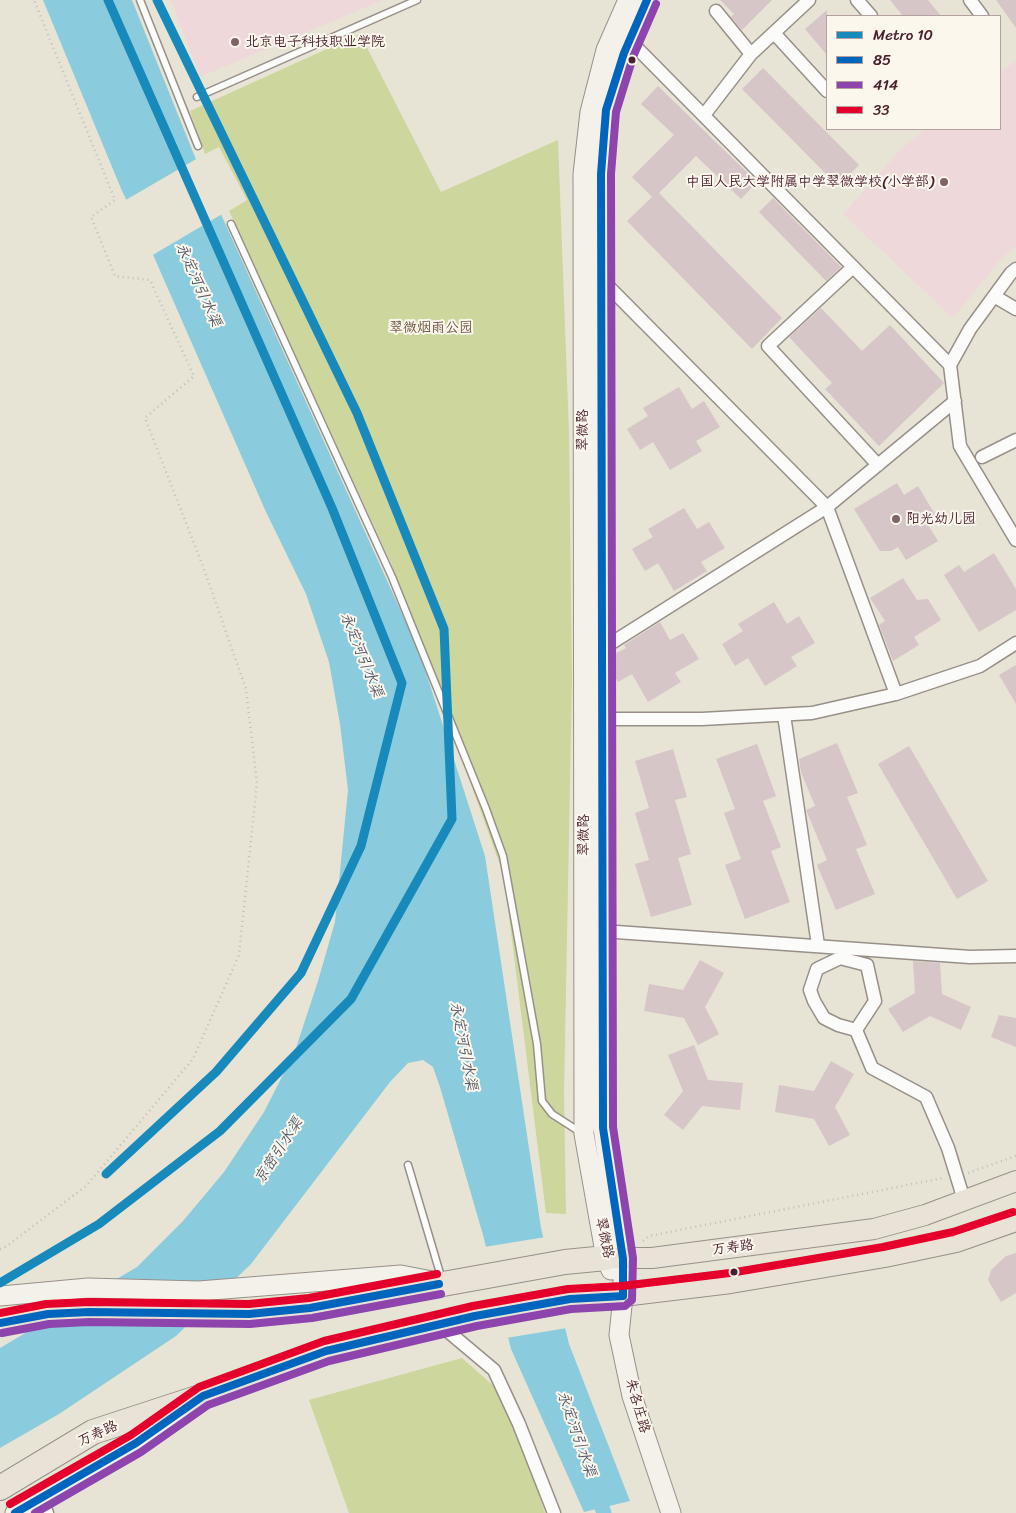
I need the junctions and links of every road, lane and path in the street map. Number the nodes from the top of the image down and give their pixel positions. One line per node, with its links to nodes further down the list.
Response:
1 (34, 0): 48 (path)
2 (140, 0): 18 (lane)
3 (417, 0): 16 (lane)
4 (628, 0): 41 (main road, 翠微路)
5 (647, 0): 13 (main road, 翠微路)
6 (809, 0): 12 (street)
7 (857, 0): 10 (street)
8 (970, 0): 11 (street)
9 (716, 11): 14 (street)
10 (870, 15)
11 (981, 15)
12 (774, 33): 14 (street); 15 (street)
13 (630, 40): 17 (street); 22 (main road, 翠微路)
14 (751, 54): 17 (street)
15 (826, 90)
16 (197, 97)
17 (704, 115): 20 (street)
18 (198, 146)
19 (231, 224): 41 (lane)
20 (853, 267): 25 (street); 29 (street)
21 (1016, 269): 23 (street)
22 (602, 280): 30 (street); 33 (main road, 翠微路)
23 (994, 296): 24 (street); 25 (street)
24 (1016, 309)
25 (950, 365): 26 (street)
26 (955, 401): 29 (street); 31 (street)
27 (1016, 440): 28 (street)
28 (982, 457)
29 (878, 465): 30 (street)
30 (826, 507): 33 (street); 34 (street)
31 (1016, 540)
32 (1016, 643): 34 (street)
33 (602, 650): 36 (main road, 翠微路)
34 (896, 694): 35 (street)
35 (784, 714): 36 (street); 38 (street)
36 (602, 718): 37 (main road, 翠微路)
37 (602, 931): 38 (street); 49 (main road, 翠微路)
38 (818, 946): 39 (street)
39 (1016, 956)
40 (856, 1030): 40 (street); 44 (street)
41 (584, 1134): 49 (main road, 翠微路)
42 (1016, 1156): 44 (path)
43 (408, 1165): 50 (lane)
44 (956, 1175): 46 (street); 49 (path)
45 (1016, 1181): 46 (main road, 万寿路)
46 (964, 1200): 49 (main road, 万寿路)
47 (1016, 1221): 52 (main road, 万寿路)
48 (0, 1249)
49 (615, 1258): 50 (highway, 万寿路); 52 (main road, 翠微路)
50 (444, 1283): 51 (main road, 万寿路); 53 (highway, 万寿路)
51 (5, 1295)
52 (623, 1296): 54 (highway, 万寿路); 60 (main road, 朱各庄路)
53 (4, 1321)
54 (438, 1324): 55 (highway, 万寿路); 59 (street)
55 (203, 1396): 56 (highway, 万寿路); 57 (main road, 万寿路)
56 (0, 1488)
57 (44, 1505): 58 (main road, 万寿路)
58 (15, 1513)
59 (554, 1513)
60 (671, 1513)

